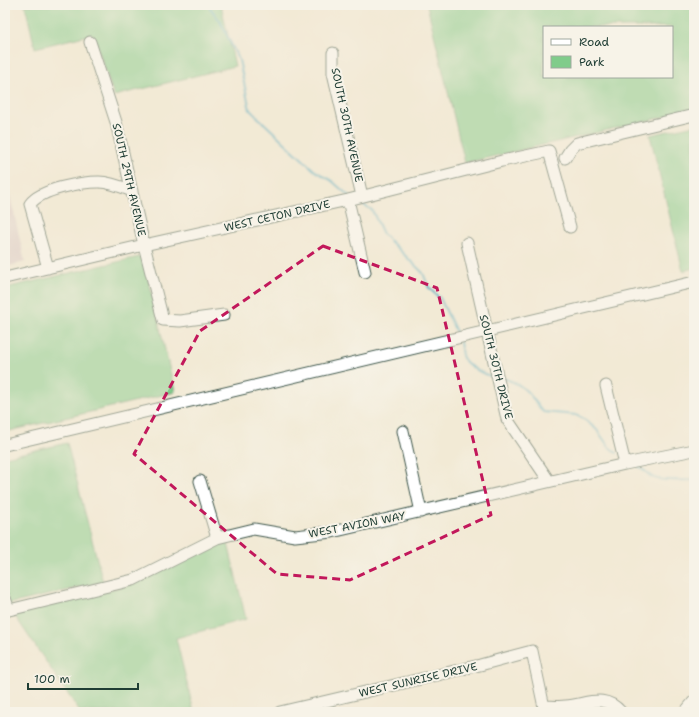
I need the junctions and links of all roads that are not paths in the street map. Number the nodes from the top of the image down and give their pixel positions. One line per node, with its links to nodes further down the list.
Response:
1 (90, 42): 5 (street, SOUTH 29TH AVENUE)
2 (333, 54): 6 (street, SOUTH 30TH AVENUE)
3 (694, 115): 4 (street)
4 (565, 158)
5 (132, 191): 10 (street, SOUTH 29TH AVENUE); 11 (street)
6 (362, 196): 7 (street, WEST CETON DRIVE); 8 (street, WEST CETON DRIVE)
7 (348, 200): 10 (street, WEST CETON DRIVE); 12 (street)
8 (570, 227)
9 (467, 243): 16 (street, SOUTH 30TH DRIVE)
10 (144, 245): 11 (street, WEST CETON DRIVE); 15 (street, SOUTH 29TH AVENUE)
11 (48, 268): 13 (street, WEST CETON DRIVE)
12 (365, 272)
13 (5, 278)
14 (694, 282): 16 (street)
15 (224, 315)
16 (487, 331): 19 (street); 23 (street, SOUTH 30TH DRIVE)
17 (606, 386): 21 (street)
18 (403, 431): 24 (street)
19 (5, 445)
20 (694, 450): 21 (street, WEST AVION WAY)
21 (624, 464): 23 (street, WEST AVION WAY)
22 (200, 481): 25 (street)
23 (549, 481): 24 (street, WEST AVION WAY)
24 (421, 512): 25 (street, WEST AVION WAY)
25 (217, 538): 27 (street, WEST AVION WAY)
26 (5, 598): 27 (street)
27 (7, 610)
28 (694, 701): 32 (street)
29 (545, 709): 30 (street, WEST SUNRISE DRIVE); 31 (street)
30 (280, 712)
31 (621, 712)
32 (685, 712)

